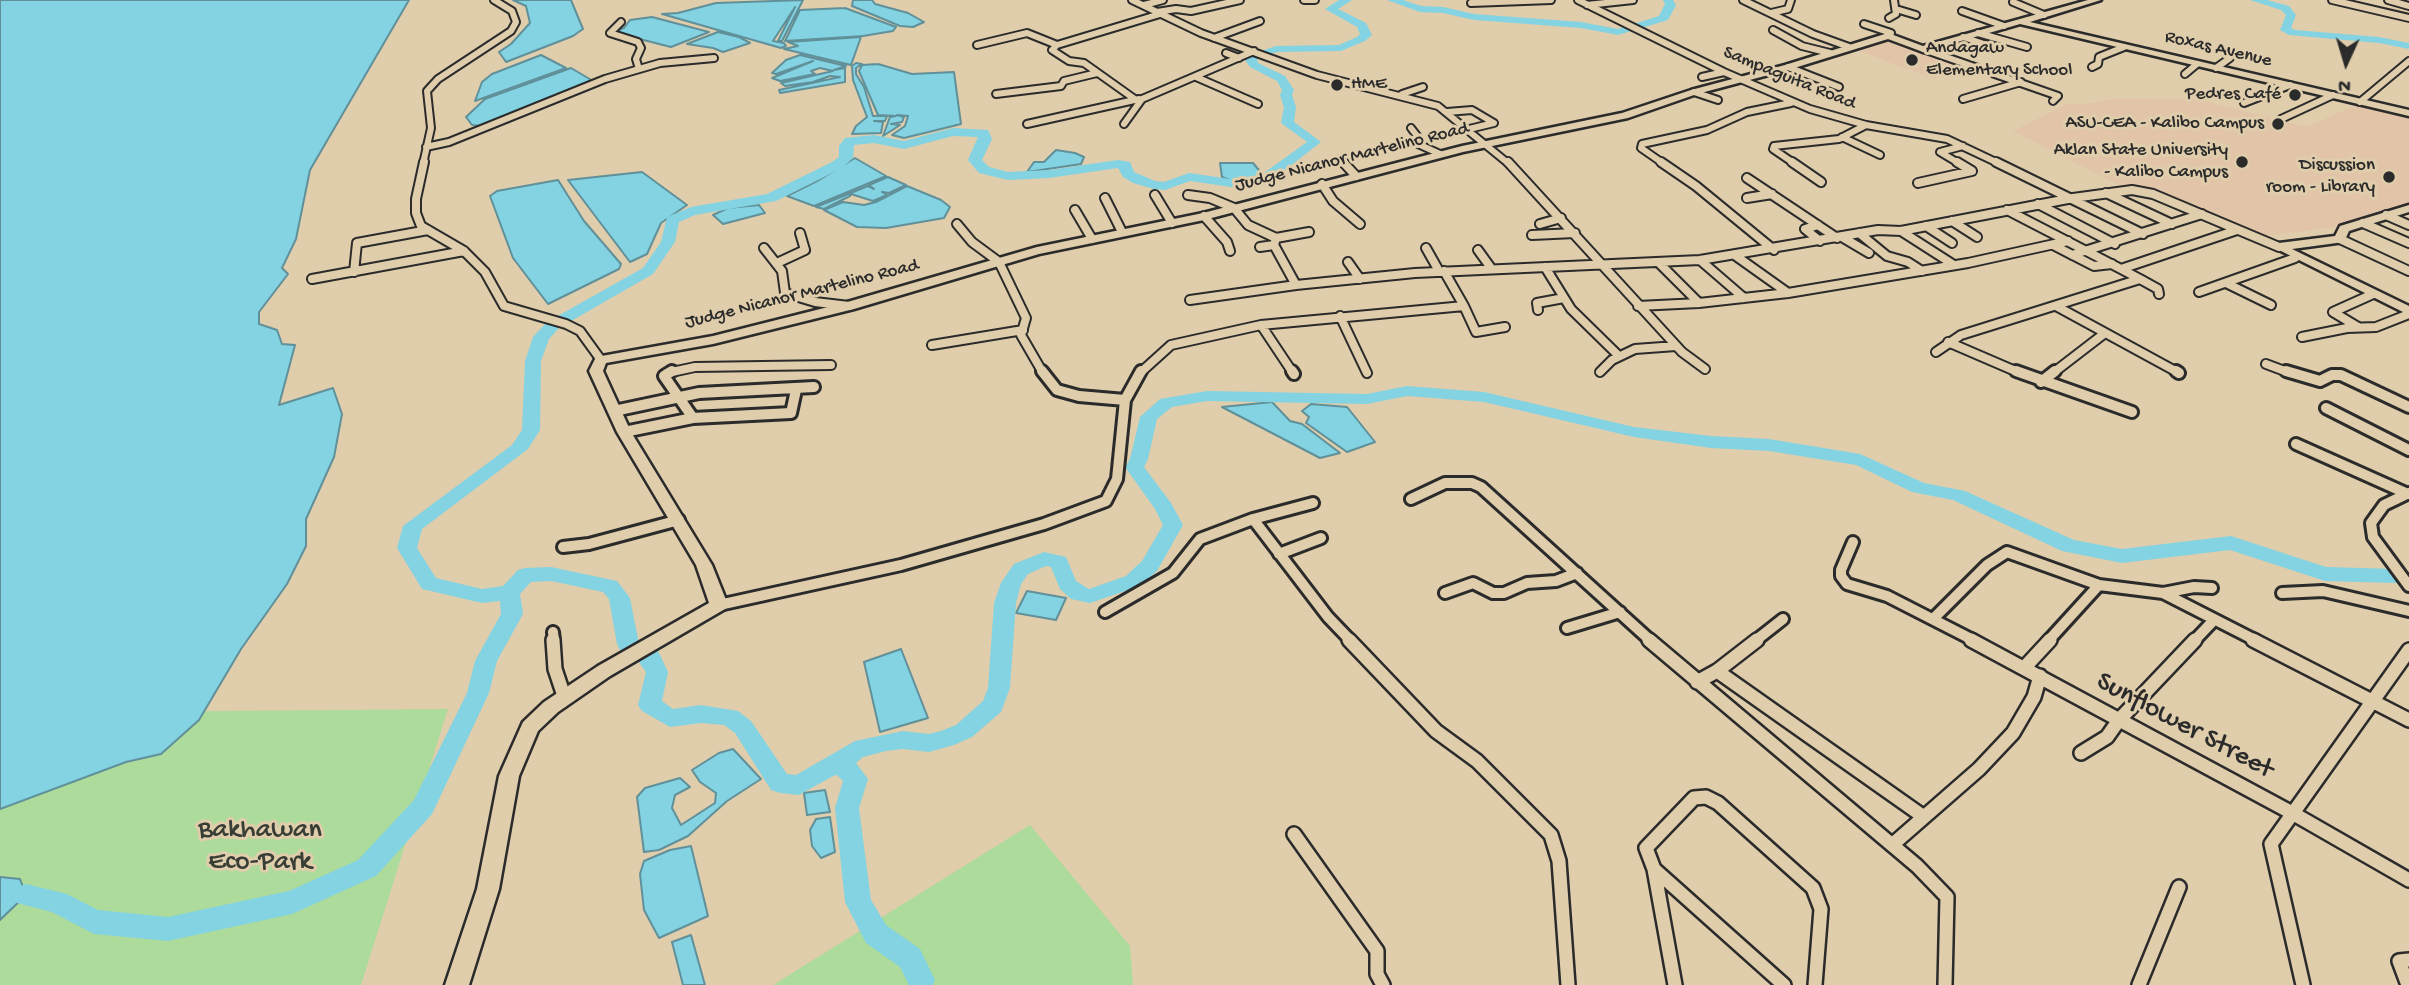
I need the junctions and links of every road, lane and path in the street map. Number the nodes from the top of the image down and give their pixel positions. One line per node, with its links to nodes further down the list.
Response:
1 (494, 0): 98 (street)
2 (1132, 0): 18 (street)
3 (1163, 0): 18 (street)
4 (1240, 0): 23 (street)
5 (1304, 0): 6 (street)
6 (1315, 0)
7 (1551, 0): 17 (street)
8 (1578, 0): 19 (street, Sampaguita Road)
9 (1744, 0): 24 (street)
10 (1791, 0): 24 (street)
11 (1894, 0): 21 (street)
12 (2097, 0): 26 (street)
13 (2332, 0): 28 (street)
14 (2388, 0): 20 (street)
15 (1633, 1): 19 (street)
16 (2013, 2): 26 (street)
17 (1472, 3)
18 (1144, 5): 23 (street)
19 (1587, 5): 61 (street, Sampaguita Road)
20 (2409, 6)
21 (1896, 9): 25 (street); 27 (street)
22 (1962, 11): 33 (street)
23 (1159, 13): 39 (street); 42 (street)
24 (1770, 13): 43 (street)
25 (1916, 15)
26 (2044, 15): 31 (street)
27 (1889, 18)
28 (2409, 18)
29 (1260, 21): 39 (street)
30 (621, 22): 60 (street)
31 (2018, 22): 33 (street); 46 (street, Roxas Avenue)
32 (1864, 24): 37 (street)
33 (2004, 26): 36 (street)
34 (1773, 30): 51 (street)
35 (1823, 32): 43 (street)
36 (1978, 33): 38 (street); 45 (street)
37 (1888, 36): 43 (street, Judge Nicanor Martelino Road); 47 (street)
38 (1964, 37): 47 (street); 48 (street)
39 (1213, 38): 44 (street)
40 (1257, 41): 44 (street)
41 (977, 45): 42 (street)
42 (1057, 45): 62 (street)
43 (1854, 46): 51 (street, Judge Nicanor Martelino Road)
44 (1242, 47): 50 (street)
45 (2026, 47)
46 (2124, 47): 56 (street, Roxas Avenue); 58 (street)
47 (1923, 48): 67 (street)
48 (1996, 48)
49 (1226, 52): 53 (street)
50 (1255, 52): 53 (street); 69 (street)
51 (1830, 54): 57 (street, Judge Nicanor Martelino Road)
52 (714, 58): 60 (street)
53 (1239, 58): 65 (street)
54 (2230, 58): 59 (street)
55 (2409, 61): 82 (street)
56 (2197, 64): 59 (street, Roxas Avenue); 63 (street)
57 (1788, 67): 66 (street, Judge Nicanor Martelino Road); 71 (street)
58 (2092, 67)
59 (2216, 68): 68 (street, Roxas Avenue)
60 (639, 69): 98 (street)
61 (1724, 72): 64 (street); 66 (street, Sampaguita Road)
62 (1097, 73): 74 (street); 77 (street)
63 (2185, 74)
64 (1702, 76)
65 (1196, 77): 77 (street); 84 (street)
66 (1742, 80): 73 (street, Judge Nicanor Martelino Road); 81 (street, Sampaguita Road)
67 (2021, 82): 78 (street); 80 (street)
68 (2290, 85): 76 (street, Roxas Avenue); 83 (street)
69 (1364, 86): 72 (street); 75 (street)
70 (1423, 87): 75 (street)
71 (1839, 87)
72 (1355, 91)
73 (1694, 92): 79 (street); 96 (street, Judge Nicanor Martelino Road)
74 (996, 94)
75 (1399, 95): 85 (street)
76 (2333, 95): 82 (street, Roxas Avenue); 89 (street)
77 (1139, 99): 90 (street); 91 (street)
78 (1963, 99)
79 (1718, 100)
80 (2053, 101)
81 (1794, 102): 92 (street, Sampaguita Road); 161 (street)
82 (2360, 102): 88 (street, Roxas Avenue)
83 (2244, 103)
84 (1258, 104)
85 (1437, 106): 86 (street); 87 (street)
86 (1429, 108)
87 (1447, 112): 94 (street); 94 (street)
88 (2409, 113)
89 (2281, 119)
90 (1027, 124)
91 (1125, 124)
92 (1866, 125): 95 (street); 97 (street, Sampaguita Road)
93 (1411, 128): 99 (street)
94 (1469, 129): 96 (street)
95 (1842, 137): 100 (street); 104 (street)
96 (1487, 144): 99 (street, Judge Nicanor Martelino Road); 123 (street)
97 (1963, 146): 105 (street); 113 (street, Sampaguita Road)
98 (426, 147): 135 (street)
99 (1440, 155): 102 (street, Judge Nicanor Martelino Road)
100 (1880, 155)
101 (1340, 159): 102 (street)
102 (1356, 176): 106 (street, Judge Nicanor Martelino Road)
103 (1747, 178): 108 (street)
104 (1821, 182)
105 (1918, 183)
106 (1322, 184): 115 (street, Judge Nicanor Martelino Road); 126 (street)
107 (2106, 193): 113 (street); 119 (street); 132 (street)
108 (1772, 194): 112 (street); 130 (street)
109 (1155, 195): 125 (street)
110 (1188, 195): 115 (street)
111 (1105, 198): 138 (street)
112 (1748, 198)
113 (2073, 198): 114 (street); 143 (street, Sampaguita Road)
114 (2038, 204): 118 (street); 154 (street)
115 (1234, 208): 121 (street, Judge Nicanor Martelino Road); 149 (street)
116 (2409, 208): 120 (street)
117 (1075, 210): 147 (street)
118 (2007, 210): 122 (street); 151 (street)
119 (2202, 214): 132 (street); 136 (street)
120 (2386, 215): 127 (street); 133 (street)
121 (1203, 216): 125 (street, Judge Nicanor Martelino Road); 163 (street)
122 (1976, 216): 124 (street); 131 (street)
123 (1561, 218): 129 (street); 141 (street)
124 (1952, 221): 134 (street); 146 (street)
125 (1172, 223): 138 (street, Judge Nicanor Martelino Road)
126 (1360, 223)
127 (2363, 223): 148 (street); 153 (street)
128 (957, 224): 170 (street)
129 (1540, 224)
130 (1818, 225): 145 (street); 150 (street)
131 (1992, 225)
132 (2172, 225): 143 (street)
133 (2409, 225)
134 (1926, 226): 137 (street); 152 (street)
135 (428, 230): 162 (street); 180 (street)
136 (2238, 230): 157 (street); 179 (street)
137 (1901, 231): 142 (street); 176 (street)
138 (1122, 232): 147 (street, Judge Nicanor Martelino Road)
139 (1309, 232): 149 (street)
140 (800, 233): 172 (street)
141 (1575, 233): 144 (street); 175 (street)
142 (1859, 233): 145 (street); 182 (street)
143 (2143, 234): 154 (street)
144 (1532, 235)
145 (1840, 237): 150 (street); 165 (street)
146 (1977, 237)
147 (1092, 239): 170 (street, Judge Nicanor Martelino Road)
148 (2340, 240): 157 (street); 183 (street)
149 (1275, 241): 156 (street); 188 (street)
150 (1820, 241): 161 (street)
151 (2068, 241): 155 (street); 164 (street)
152 (1952, 243)
153 (2409, 243)
154 (2115, 244): 164 (street)
155 (2053, 245): 169 (street); 176 (street)
156 (1260, 247)
157 (2279, 247): 167 (street)
158 (764, 248): 172 (street)
159 (1426, 248): 181 (street)
160 (1478, 250): 178 (street)
161 (1774, 250): 166 (street)
162 (464, 251): 180 (street); 216 (street)
163 (1230, 251)
164 (2089, 251): 169 (street); 174 (street)
165 (1869, 253)
166 (1736, 256): 168 (street); 190 (street)
167 (2295, 258): 187 (street); 192 (street)
168 (1700, 260): 173 (street); 194 (street)
169 (2073, 260): 174 (street)
170 (999, 262): 198 (street, Judge Nicanor Martelino Road); 208 (street)
171 (1348, 262): 185 (street)
172 (777, 263): 198 (street)
173 (1658, 263): 175 (street); 196 (street)
174 (2112, 264): 179 (street)
175 (1600, 265): 177 (street); 200 (street)
176 (1954, 265): 182 (street)
177 (1545, 267): 178 (street); 193 (street)
178 (1490, 268): 181 (street)
179 (2121, 269): 186 (street)
180 (354, 271): 184 (street)
181 (1442, 271): 185 (street); 199 (street)
182 (1922, 271): 190 (street)
183 (2409, 271)
184 (312, 279)
185 (1360, 279): 188 (street)
186 (2140, 279): 191 (street); 201 (street)
187 (2227, 283): 189 (street); 197 (street)
188 (1296, 285): 195 (street)
189 (2199, 292)
190 (1788, 293): 194 (street)
191 (2159, 294)
192 (2374, 294): 203 (street); 207 (street)
193 (1564, 298): 202 (street); 215 (street)
194 (1744, 298): 196 (street)
195 (1190, 300)
196 (1699, 303): 200 (street)
197 (2271, 305)
198 (849, 306): 216 (street, Judge Nicanor Martelino Road)
199 (1464, 306): 204 (street); 206 (street)
200 (1638, 306): 213 (street)
201 (2056, 306): 209 (street); 211 (street)
202 (1538, 310)
203 (2409, 312): 207 (street)
204 (1340, 316): 205 (street); 221 (street)
205 (1261, 326): 223 (street); 228 (street)
206 (1505, 327)
207 (2359, 327): 210 (street)
208 (1023, 330): 212 (street); 228 (street)
209 (2105, 333): 222 (street); 224 (street)
210 (2302, 337)
211 (1948, 342): 214 (street); 224 (street)
212 (932, 345)
213 (1676, 346): 215 (street); 219 (street)
214 (1936, 352)
215 (1619, 356): 220 (street)
216 (606, 358): 231 (street)
217 (2266, 364): 229 (street)
218 (831, 365): 227 (street)
219 (1705, 369)
220 (1600, 372)
221 (1367, 373)
222 (2179, 373)
223 (1294, 374)
224 (2041, 382): 232 (street)
225 (814, 387): 226 (street)
226 (796, 390): 227 (street); 233 (street)
227 (677, 396): 231 (street); 233 (street)
228 (1125, 400): 253 (street)
229 (2409, 407)
230 (2326, 408): 236 (street)
231 (614, 411): 234 (street)
232 (2132, 412)
233 (693, 418): 234 (street)
234 (624, 432): 241 (street)
235 (2296, 444): 237 (street)
236 (2409, 450)
237 (2408, 494): 248 (street)
238 (1411, 499): 246 (street)
239 (1313, 503): 240 (street)
240 (1254, 519): 245 (street); 255 (street)
241 (679, 520): 244 (street); 253 (street)
242 (1321, 538): 245 (street)
243 (1853, 542): 258 (street, Sunflower Street)
244 (563, 547)
245 (1279, 554): 282 (street)
246 (1577, 573): 250 (street); 256 (street)
247 (2099, 585): 251 (street); 258 (street); 263 (street)
248 (2409, 586)
249 (2212, 588): 251 (street)
250 (1445, 593)
251 (2163, 593): 259 (street)
252 (2282, 593): 254 (street)
253 (719, 605): 267 (street)
254 (2409, 611)
255 (1105, 612)
256 (1620, 612): 260 (street); 266 (street)
257 (1783, 619): 264 (street)
258 (1933, 619): 263 (street, Sunflower Street)
259 (2214, 620): 268 (street); 269 (street)
260 (1567, 628)
261 (554, 632): 267 (street)
262 (2409, 650): 268 (street)
263 (2024, 668): 265 (street, Sunflower Street)
264 (1717, 671): 266 (street); 273 (street)
265 (2040, 676): 269 (street, Sunflower Street); 273 (street)
266 (1697, 682): 275 (street)
267 (562, 701): 280 (street)
268 (2373, 701): 270 (street); 272 (street)
269 (2119, 720): 271 (street); 272 (street, Sunflower Street)
270 (2409, 720)
271 (2081, 753)
272 (2294, 814): 277 (street, Sunflower Street); 288 (street)
273 (1924, 817): 275 (street)
274 (1294, 834): 281 (street)
275 (1892, 845): 286 (street)
276 (1654, 869): 283 (street); 284 (street); 285 (street)
277 (2409, 880)
278 (2179, 887): 287 (street)
279 (2409, 960): 289 (street)
280 (457, 985)
281 (1383, 985)
282 (1568, 985)
283 (1675, 985)
284 (1784, 985)
285 (1815, 985)
286 (1945, 985)
287 (2139, 985)
288 (2303, 985)
289 (2408, 985)

